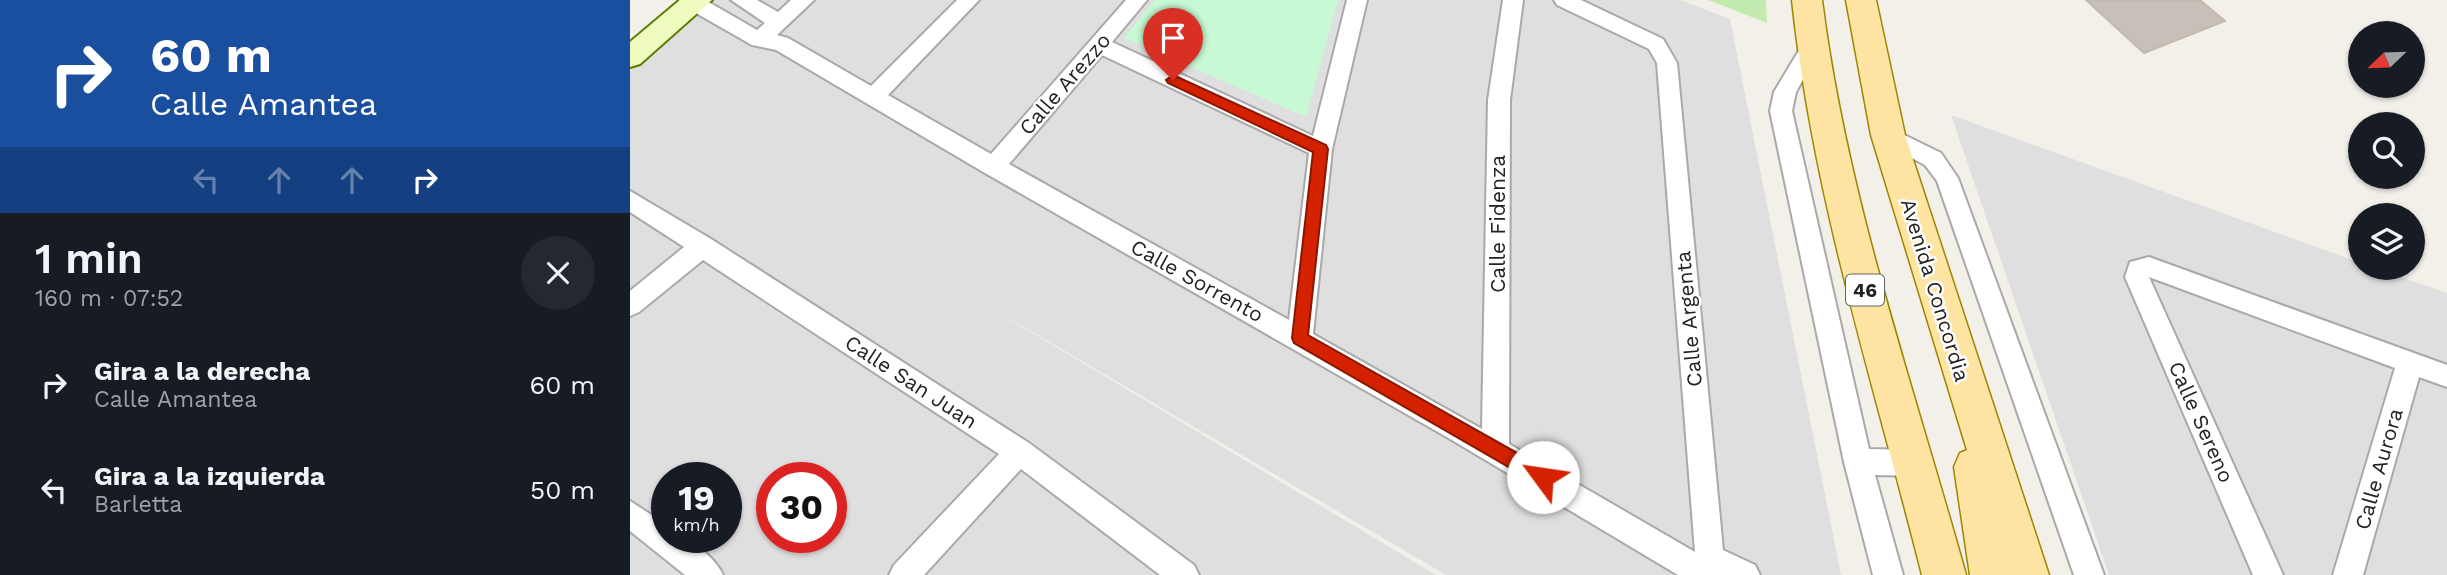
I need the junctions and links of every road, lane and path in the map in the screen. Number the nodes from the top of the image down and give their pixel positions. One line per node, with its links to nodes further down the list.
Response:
1 (668, 0): 12 (street)
2 (741, 0): 13 (street, Calle Sorrento)
3 (804, 0): 13 (street)
4 (969, 0): 17 (street)
5 (1137, 0): 14 (street, Calle Arezzo)
6 (1357, 0): 19 (street)
7 (1513, 0): 28 (street, Calle Fidenza)
8 (1564, 0): 33 (street, Calle Argenta)
9 (1807, 0): 15 (main road, 46)
10 (1861, 0): 18 (main road, Avenida Concordia)
11 (694, 1): 13 (street, Calle Sorrento); 16 (street)
12 (630, 30)
13 (773, 35): 17 (street, Calle Sorrento)
14 (1098, 45): 19 (street); 20 (street, Calle Arezzo)
15 (1811, 47): 30 (street); 31 (main road, 46)
16 (630, 57)
17 (873, 97): 20 (street, Calle Sorrento)
18 (1888, 135): 27 (main road, Avenida Concordia); 42 (street)
19 (1321, 149): 24 (street)
20 (993, 167): 24 (street, Calle Sorrento)
21 (630, 200): 22 (street, Calle San Juan)
22 (703, 246): 23 (street); 29 (street, Calle San Juan)
23 (630, 305)
24 (1300, 338): 28 (street, Calle Sorrento)
25 (2410, 362): 26 (street); 43 (street, Calle Sereno); 44 (street, Calle Aurora)
26 (2447, 376)
27 (1972, 410): 40 (main road); 41 (main road, Avenida Concordia)
28 (1495, 448): 33 (street, Calle Sorrento)
29 (1019, 452): 35 (street); 36 (street, Calle San Juan)
30 (1858, 462): 31 (street); 38 (street)
31 (1916, 463): 39 (main road, 46)
32 (630, 514): 34 (street)
33 (1702, 568): 37 (street)
34 (708, 575)
35 (904, 575)
36 (1184, 575)
37 (1745, 575)
38 (1888, 575)
39 (1944, 575)
40 (1992, 575)
41 (2027, 575)
42 (2089, 575)
43 (2268, 575)
44 (2348, 575)

